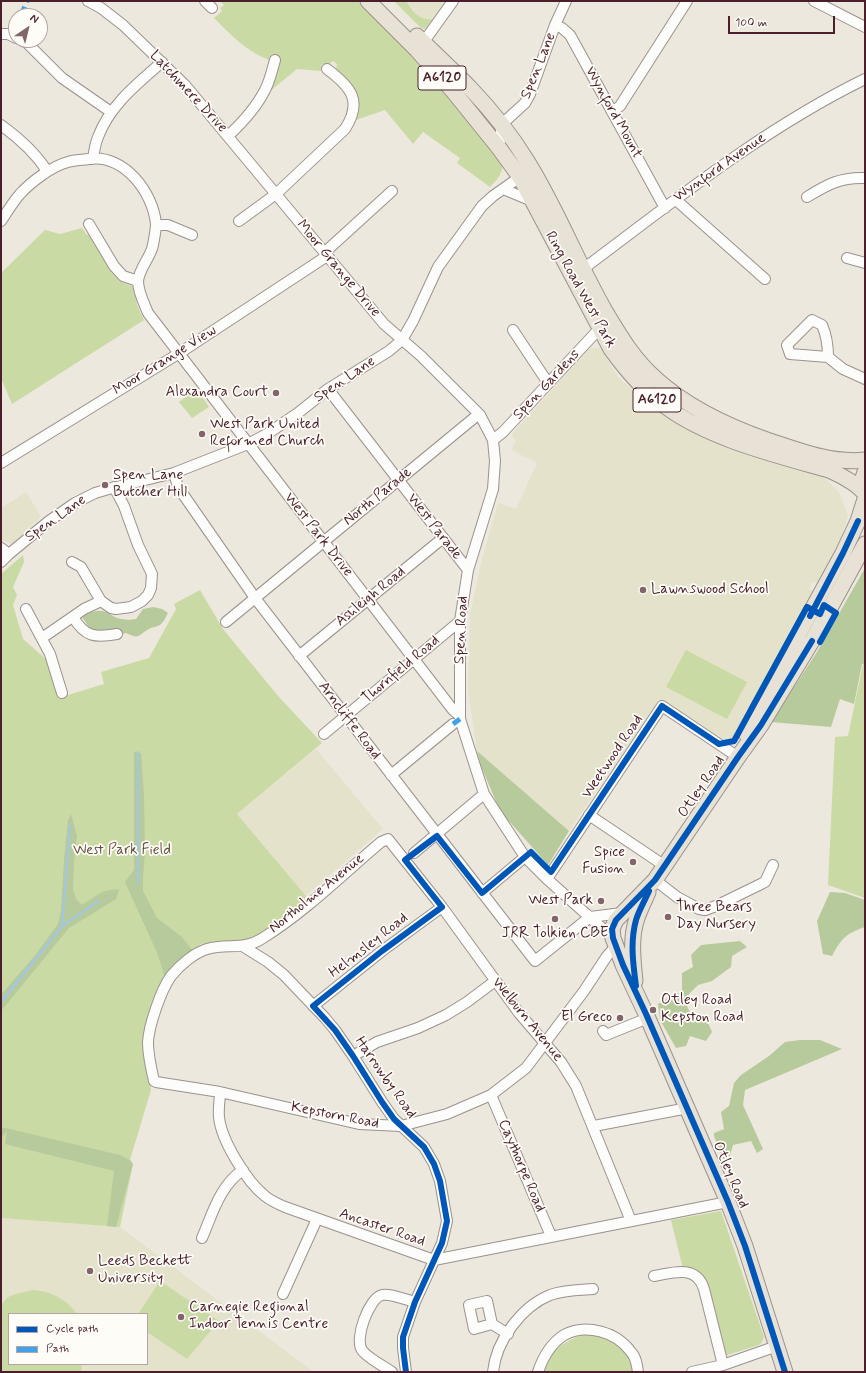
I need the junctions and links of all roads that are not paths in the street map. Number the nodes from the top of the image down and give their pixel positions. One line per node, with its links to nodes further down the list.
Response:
1 (88, 1): 8 (street, Latchmere Drive)
2 (368, 1): 11 (highway, Ring Road West Park / A6120)
3 (383, 1): 11 (highway, Ring Road West Park / A6120)
4 (453, 1): 11 (street)
5 (566, 1): 9 (street, Spen Lane)
6 (687, 1): 18 (street)
7 (814, 1): 10 (street)
8 (103, 5): 14 (street, Latchmere Drive)
9 (555, 25): 18 (street, Wynford Mount); 20 (street, Spen Lane)
10 (865, 26)
11 (420, 47): 19 (highway, Ring Road West Park / A6120); 20 (highway, Ring Road West Park / A6120)
12 (32, 48): 17 (street)
13 (275, 60): 22 (street)
14 (162, 62): 17 (street); 22 (street, Latchmere Drive)
15 (327, 69): 32 (street)
16 (865, 79): 34 (street, Wynford Avenue)
17 (111, 112): 24 (street)
18 (612, 112): 36 (street, Wynford Mount)
19 (477, 120): 20 (street); 23 (highway, Ring Road West Park / A6120)
20 (502, 124): 23 (street); 25 (highway, Ring Road West Park / A6120)
21 (1, 125): 26 (street)
22 (228, 136): 32 (street, Latchmere Drive)
23 (499, 148): 27 (highway, Ring Road West Park / A6120)
24 (93, 159): 26 (street); 40 (street)
25 (527, 161): 27 (street); 29 (highway, Ring Road West Park / A6120)
26 (47, 171): 37 (street)
27 (520, 177): 29 (street); 30 (street, Spen Lane); 35 (highway, Ring Road West Park / A6120)
28 (865, 178): 33 (street)
29 (540, 182): 45 (highway, Ring Road West Park / A6120)
30 (503, 189): 35 (street); 50 (street, Spen Lane)
31 (392, 190): 42 (street, Moor Grange View)
32 (276, 194): 38 (street); 42 (street, Moor Grange Drive)
33 (808, 197)
34 (676, 200): 36 (street, Wynford Avenue); 46 (street)
35 (532, 201): 48 (highway, Ring Road West Park / A6120)
36 (665, 208): 45 (street, Wynford Avenue)
37 (1, 221)
38 (239, 222)
39 (89, 224): 47 (street)
40 (156, 225): 41 (street); 47 (street)
41 (192, 235)
42 (326, 254): 50 (street, Moor Grange Drive); 51 (street, Moor Grange View)
43 (846, 258): 44 (street)
44 (865, 263)
45 (583, 269): 59 (highway, Ring Road West Park / A6120)
46 (765, 279)
47 (138, 281): 51 (street, West Park Drive)
48 (600, 328): 54 (street, Spen Gardens); 65 (highway, Ring Road West Park / A6120)
49 (513, 330): 54 (street)
50 (402, 340): 55 (street, Spen Lane); 57 (street, Spen Road)
51 (178, 354): 58 (street, West Park Drive); 60 (street, Moor Grange View)
52 (828, 357): 52 (street); 53 (street)
53 (865, 379)
54 (548, 383): 57 (street, Spen Gardens)
55 (328, 389): 58 (street, Spen Lane); 63 (street, West Parade)
56 (474, 418): 63 (street, North Parade)
57 (493, 440): 72 (street, Spen Road)
58 (248, 444): 62 (street, Spen Lane); 67 (street, West Park Drive)
59 (865, 460)
60 (1, 463)
61 (865, 472): 65 (highway, Otley Road)
62 (174, 474): 64 (street, Spen Lane); 73 (street, Arncliffe Road)
63 (398, 480): 66 (street, West Parade); 67 (street, North Parade)
64 (114, 487): 69 (street, Spen Lane); 75 (street)
65 (864, 494): 89 (highway, Otley Road)
66 (443, 538): 72 (street, West Parade); 74 (street, Ashleigh Road)
67 (323, 542): 73 (street, North Parade); 74 (street, West Park Drive)
68 (865, 544): 89 (highway, Otley Road)
69 (5, 551): 70 (street, Spen Lane)
70 (1, 562)
71 (72, 562): 75 (street)
72 (468, 570): 79 (street, Spen Road)
73 (255, 598): 78 (street, North Parade); 82 (street, Arncliffe Road)
74 (368, 600): 82 (street, Ashleigh Road); 83 (street, West Park Drive)
75 (101, 601): 77 (street)
76 (26, 609): 81 (street)
77 (72, 617): 80 (street); 81 (street)
78 (226, 622)
79 (460, 622): 83 (street, Thornfield Road); 86 (street, Spen Road)
80 (117, 634)
81 (42, 638): 84 (street)
82 (299, 656): 85 (street, Arncliffe Road)
83 (414, 660): 85 (street, Thornfield Road); 86 (street, West Park Drive)
84 (62, 693)
85 (345, 716): 88 (street, Thornfield Road); 90 (street, Arncliffe Road)
86 (460, 716): 91 (street, Spen Road)
87 (453, 724): 90 (street)
88 (324, 734)
89 (738, 757): 92 (street, Weetwood Road); 98 (highway, Otley Road)
90 (391, 776): 93 (street, Arncliffe Road)
91 (484, 794): 93 (street); 96 (street, Spen Road)
92 (590, 815): 98 (street); 99 (street, Weetwood Road)
93 (437, 836): 95 (street); 101 (street, Arncliffe Road)
94 (388, 839): 102 (street, Welburn Avenue); 108 (street, Northolme Avenue)
95 (414, 853)
96 (525, 857): 99 (street, Spen Road); 101 (street)
97 (773, 865): 100 (street)
98 (665, 866): 100 (highway, Otley Road)
99 (547, 878): 104 (street, Spen Road)
100 (653, 883): 103 (highway, Otley Road); 105 (highway, Otley Road)
101 (482, 893): 104 (street, Arncliffe Road)
102 (442, 907): 109 (street, Welburn Avenue); 111 (street, Helmsley Road)
103 (622, 913): 104 (street); 105 (highway); 107 (highway, Otley Road)
104 (590, 917): 107 (street, Spen Road)
105 (636, 919): 106 (highway, Otley Road)
106 (633, 941): 107 (highway); 110 (highway, Otley Road)
107 (615, 942): 110 (highway, Otley Road); 114 (street, Kepstorn Road)
108 (244, 946): 111 (street, Harrowby Road); 116 (street, Northolme Avenue)
109 (495, 981): 114 (street, Welburn Avenue); 115 (street)
110 (637, 994): 112 (highway, Otley Road)
111 (313, 1006): 115 (street, Harrowby Road)
112 (648, 1018): 113 (street); 118 (highway, Otley Road)
113 (603, 1031)
114 (545, 1043): 117 (street, Kepstorn Road); 120 (street, Welburn Avenue)
115 (353, 1056): 119 (street, Harrowby Road)
116 (220, 1092): 119 (street, Kepstorn Road); 121 (street, Ancaster Road)
117 (491, 1095): 119 (street, Kepstorn Road); 125 (street, Caythorpe Road)
118 (688, 1108): 120 (street); 122 (highway, Otley Road)
119 (401, 1126): 127 (street, Harrowby Road)
120 (594, 1126): 124 (street, Welburn Avenue)
121 (243, 1170): 123 (street, Ancaster Road); 126 (street)
122 (728, 1202): 124 (street, Ancaster Road); 134 (highway, Otley Road)
123 (317, 1219): 127 (street, Ancaster Road); 130 (street)
124 (631, 1221): 125 (street, Ancaster Road)
125 (551, 1236): 127 (street, Ancaster Road)
126 (202, 1238)
127 (434, 1260): 131 (street, Harrowby Road)
128 (654, 1276): 135 (street)
129 (593, 1289): 133 (street)
130 (283, 1294)
131 (415, 1302): 137 (street); 138 (street, Harrowby Road)
132 (492, 1324): 133 (street)
133 (508, 1334): 139 (street)
134 (777, 1346): 135 (street); 143 (highway, Otley Road)
135 (723, 1365): 136 (street)
136 (708, 1371): 142 (street)
137 (392, 1372)
138 (406, 1372)
139 (493, 1372)
140 (538, 1372): 141 (street)
141 (638, 1372)
142 (692, 1372)
143 (785, 1372)

